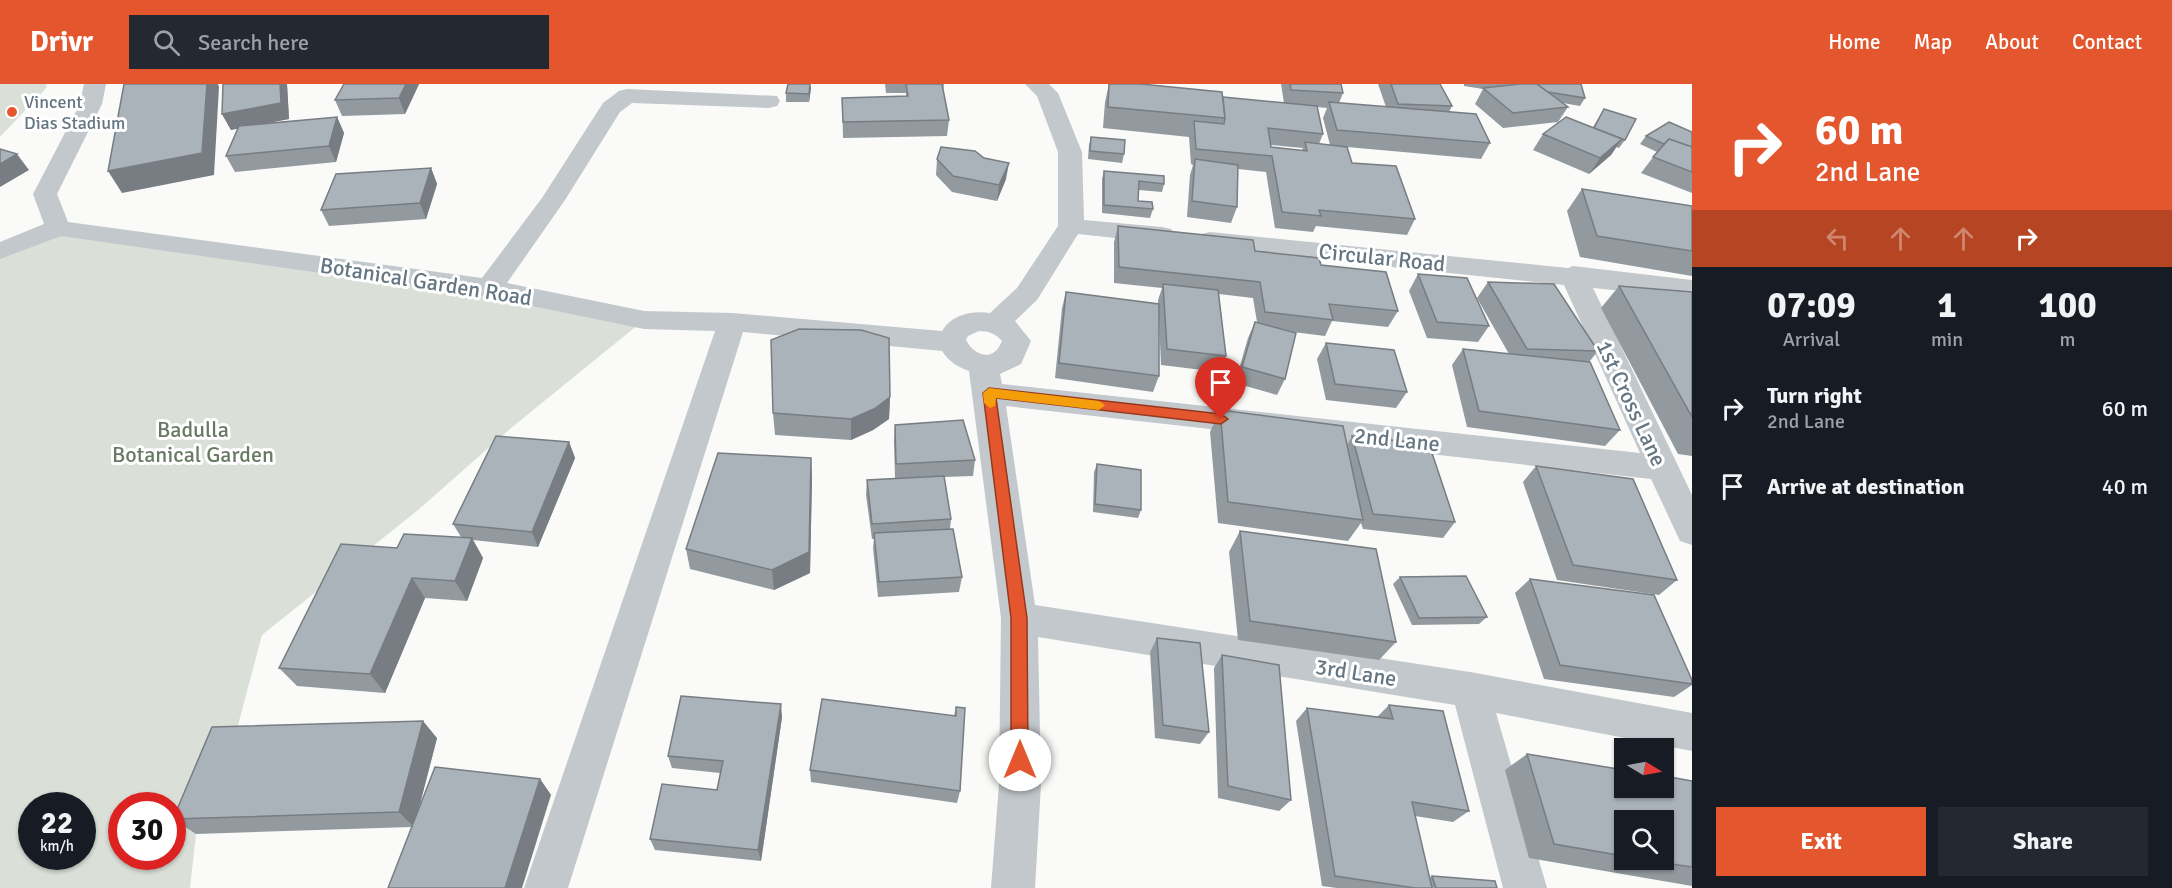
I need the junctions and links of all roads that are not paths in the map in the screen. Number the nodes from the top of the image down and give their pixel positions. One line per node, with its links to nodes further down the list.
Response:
1 (95, 84): 5 (street)
2 (1036, 84): 4 (street)
3 (769, 101): 8 (street)
4 (1071, 226): 7 (street, Circular Road); 11 (street)
5 (58, 228): 6 (street); 8 (street, Botanical Garden Road)
6 (0, 251)
7 (1573, 275): 9 (street, Circular Road); 14 (street, 1st Cross Lane)
8 (489, 288): 10 (street, Botanical Garden Road)
9 (1692, 289)
10 (732, 322): 12 (street, Botanical Garden Road); 19 (street)
11 (996, 323): 12 (street); 13 (street)
12 (952, 342): 13 (street)
13 (986, 379): 14 (street, 2nd Lane); 16 (street)
14 (1662, 468): 15 (street, 1st Cross Lane)
15 (1692, 531)
16 (1019, 618): 17 (street, 3rd Lane); 20 (street)
17 (1470, 690): 18 (street, 3rd Lane); 21 (street)
18 (1692, 732)
19 (546, 888)
20 (1013, 888)
21 (1525, 888)

